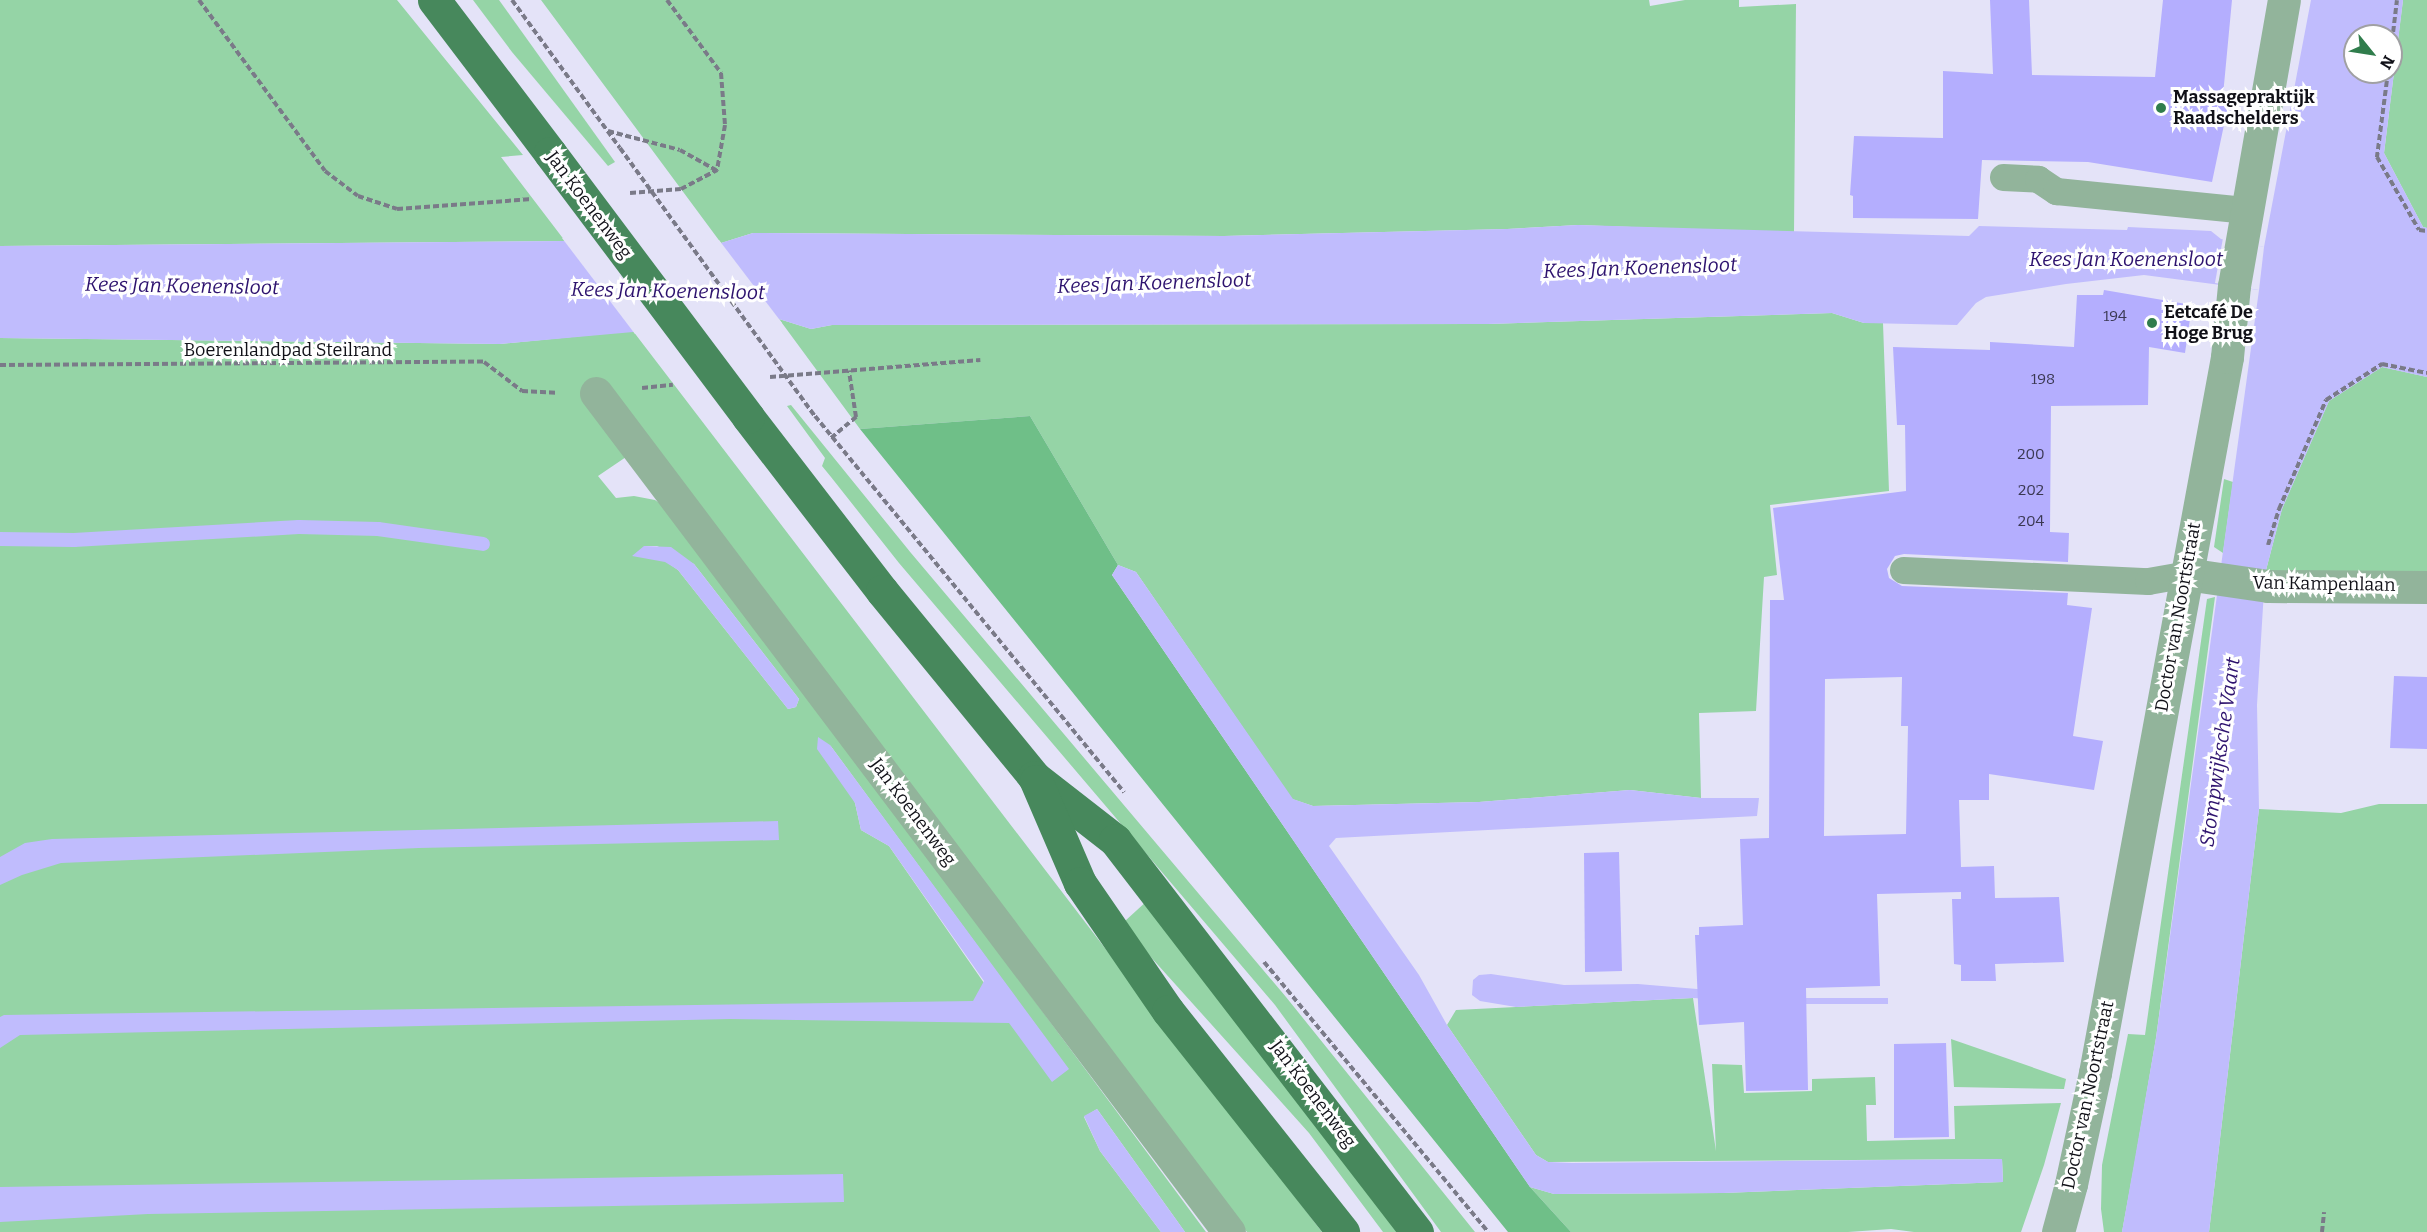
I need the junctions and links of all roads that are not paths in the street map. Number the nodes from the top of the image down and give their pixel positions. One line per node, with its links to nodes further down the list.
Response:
1 (434, 0): 9 (main road, Jan Koenenweg, bridge)
2 (2284, 0): 4 (street, Doctor van Noortstraat)
3 (2003, 177): 4 (lane)
4 (2247, 210): 7 (street, Doctor van Noortstraat)
5 (581, 393): 10 (street, Jan Koenenweg)
6 (1903, 570): 7 (lane)
7 (2186, 574): 8 (street, Van Kampenlaan); 13 (street, Doctor van Noortstraat)
8 (2427, 586)
9 (1034, 777): 11 (main road, Jan Koenenweg); 12 (main road, Jan Koenenweg)
10 (1229, 1232)
11 (1343, 1232)
12 (1417, 1232)
13 (2058, 1232)

